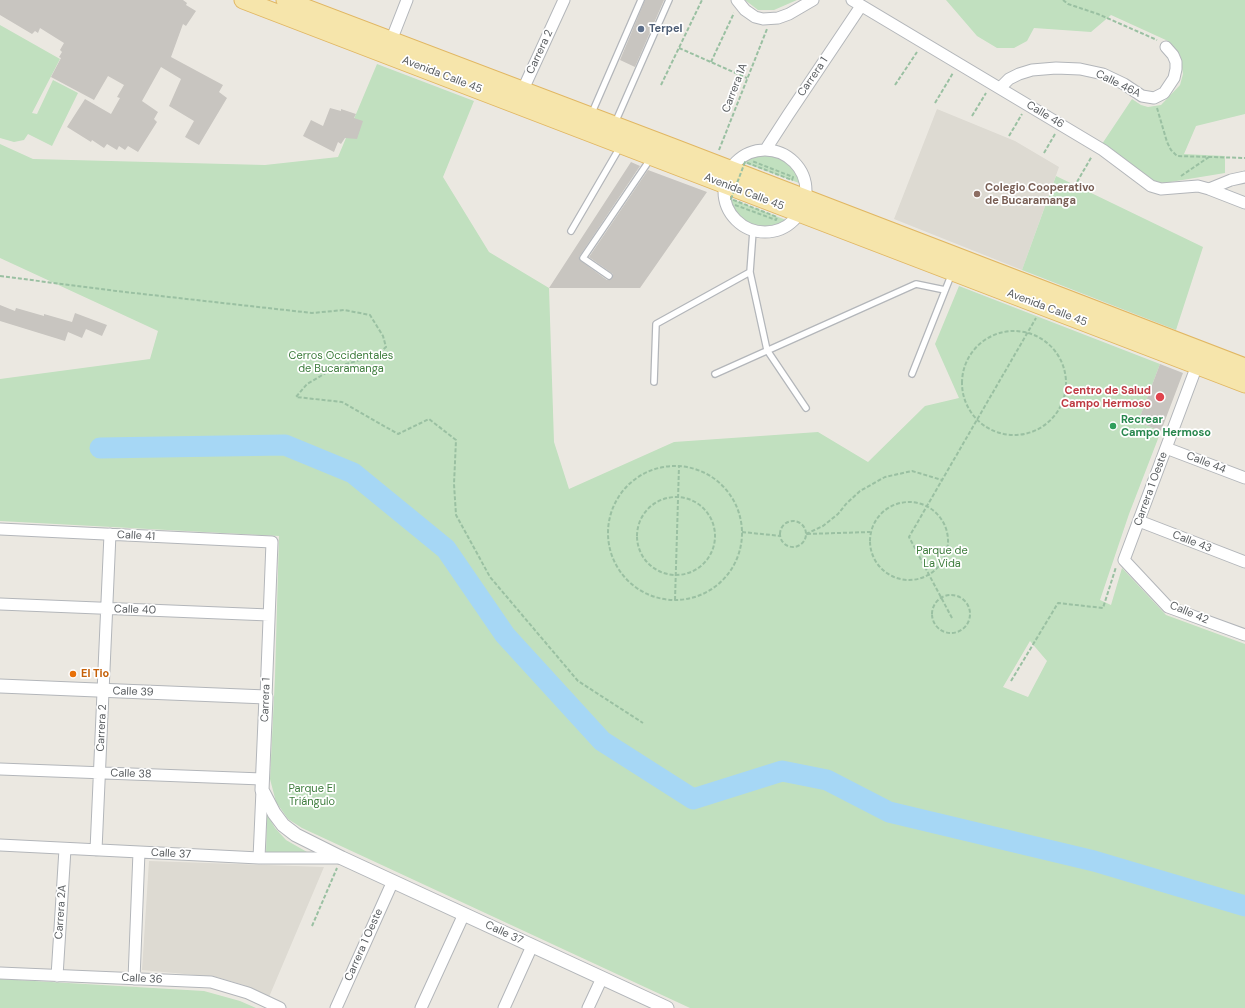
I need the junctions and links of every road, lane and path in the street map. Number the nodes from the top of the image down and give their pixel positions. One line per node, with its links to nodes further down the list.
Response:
1 (243, 0): 14 (main road, Avenida Calle 45)
2 (285, 0): 14 (main road, Avenida Calle 45)
3 (407, 0): 14 (street)
4 (564, 0): 23 (street, Carrera 2)
5 (641, 0): 27 (lane)
6 (669, 0): 29 (lane)
7 (702, 0): 16 (path)
8 (813, 0): 12 (street)
9 (1063, 0): 15 (path)
10 (738, 1): 12 (street); 17 (path)
11 (856, 3): 13 (street, Calle 46); 34 (street, Carrera 1)
12 (771, 19): 19 (path, Carrera 1A)
13 (923, 42): 18 (street, Calle 46); 21 (path)
14 (389, 47): 23 (main road, Avenida Calle 45)
15 (1166, 47): 24 (street, Calle 46A)
16 (679, 48): 17 (path); 20 (path)
17 (711, 62): 19 (path)
18 (958, 64): 22 (street, Calle 46); 25 (path)
19 (747, 78): 40 (path, Carrera 1A)
20 (661, 85)
21 (895, 85)
22 (996, 86): 24 (street, Calle 46A); 26 (street, Calle 46); 28 (path)
23 (519, 97): 27 (main road, Avenida Calle 45); 32 (main road, Avenida Calle 45)
24 (1154, 98): 37 (path)
25 (934, 104)
26 (1027, 105): 30 (street, Calle 46); 31 (path)
27 (591, 116): 29 (main road, Avenida Calle 45)
28 (972, 116)
29 (614, 125): 40 (main road, Avenida Calle 45)
30 (1061, 125): 33 (street, Calle 46); 35 (path)
31 (1009, 136)
32 (622, 144): 36 (main road, Avenida Calle 45); 49 (lane)
33 (1098, 147): 44 (path); 45 (street, Calle 46)
34 (766, 150): 41 (street); 48 (street)
35 (1044, 154)
36 (652, 156): 41 (main road, Avenida Calle 45); 54 (lane)
37 (1210, 157): 38 (path); 42 (path)
38 (1245, 158)
39 (752, 161): 47 (path, bridge)
40 (714, 163): 41 (main road, Avenida Calle 45)
41 (727, 176): 48 (main road, Avenida Calle 45); 50 (street)
42 (1179, 177)
43 (1245, 177): 45 (street)
44 (1077, 182)
45 (1209, 189): 46 (street, Calle 46)
46 (1245, 203)
47 (735, 205)
48 (804, 206): 50 (street); 52 (main road, Avenida Calle 45); 59 (main road, Avenida Calle 45)
49 (571, 231)
50 (753, 231): 51 (lane)
51 (750, 272): 58 (lane); 63 (lane)
52 (952, 272): 55 (lane); 59 (main road, Avenida Calle 45)
53 (0, 276): 96 (path)
54 (609, 276)
55 (945, 290): 58 (lane); 62 (lane)
56 (1037, 316): 57 (path)
57 (1027, 333): 66 (path); 66 (path); 66 (path)
58 (767, 350): 61 (lane); 65 (lane)
59 (1200, 358): 60 (main road, Avenida Calle 45); 64 (main road, Avenida Calle 45); 67 (street, Carrera 1 Oeste)
60 (1245, 367)
61 (715, 374)
62 (912, 374)
63 (654, 382)
64 (1245, 384)
65 (806, 408)
66 (977, 419): 70 (path)
67 (1166, 448): 69 (street, Calle 44); 73 (street, Carrera 1 Oeste)
68 (679, 466): 71 (path); 75 (path); 86 (path)
69 (1245, 478)
70 (942, 480): 72 (path); 78 (path)
71 (678, 497): 83 (path); 83 (path); 83 (path)
72 (927, 506): 76 (path); 84 (path); 84 (path)
73 (1139, 521): 81 (street, Carrera 1 Oeste); 82 (street, Calle 43)
74 (0, 529): 77 (street, Calle 41)
75 (742, 532): 79 (path); 86 (path)
76 (870, 532): 78 (path); 84 (path)
77 (110, 534): 80 (street, Calle 41); 88 (street, Carrera 2)
78 (806, 534): 79 (path); 79 (path)
79 (781, 536)
80 (272, 542): 89 (street, Carrera 1)
81 (1124, 560): 91 (street, Calle 42); 92 (path)
82 (1245, 562)
83 (676, 574): 86 (path)
84 (929, 574): 85 (path)
85 (941, 598): 85 (path); 90 (path)
86 (675, 600)
87 (0, 604): 88 (street, Calle 40)
88 (107, 608): 89 (street, Calle 40); 94 (street, Carrera 2)
89 (269, 615): 95 (street, Carrera 1)
90 (952, 618)
91 (1245, 636)
92 (1011, 681)
93 (0, 686): 94 (street, Calle 39)
94 (103, 690): 95 (street, Calle 39); 98 (street, Carrera 2)
95 (266, 697): 99 (street, Carrera 1)
96 (643, 723)
97 (0, 769): 98 (street, Calle 38)
98 (100, 773): 99 (street, Calle 38); 102 (street, Carrera 2)
99 (262, 785): 104 (street, Carrera 1); 105 (street, Calle 37)
100 (0, 845): 101 (street, Calle 37)
101 (65, 848): 102 (street, Calle 37); 111 (street, Carrera 2A)
102 (96, 850): 103 (street, Calle 37)
103 (139, 852): 104 (street, Calle 37); 113 (street)
104 (259, 858): 105 (street, Calle 37)
105 (342, 858): 106 (street, Calle 37); 108 (path)
106 (392, 881): 107 (street, Calle 37); 115 (street, Carrera 1 Oeste)
107 (464, 914): 109 (street, Calle 37); 116 (street)
108 (312, 926)
109 (532, 946): 112 (street, Calle 37); 117 (street)
110 (0, 973): 111 (street, Calle 36)
111 (57, 976): 113 (street, Calle 36)
112 (602, 978): 118 (street); 119 (street, Calle 37)
113 (134, 979): 114 (street, Calle 36)
114 (280, 1008)
115 (336, 1008)
116 (421, 1008)
117 (504, 1008)
118 (588, 1008)
119 (667, 1008)

